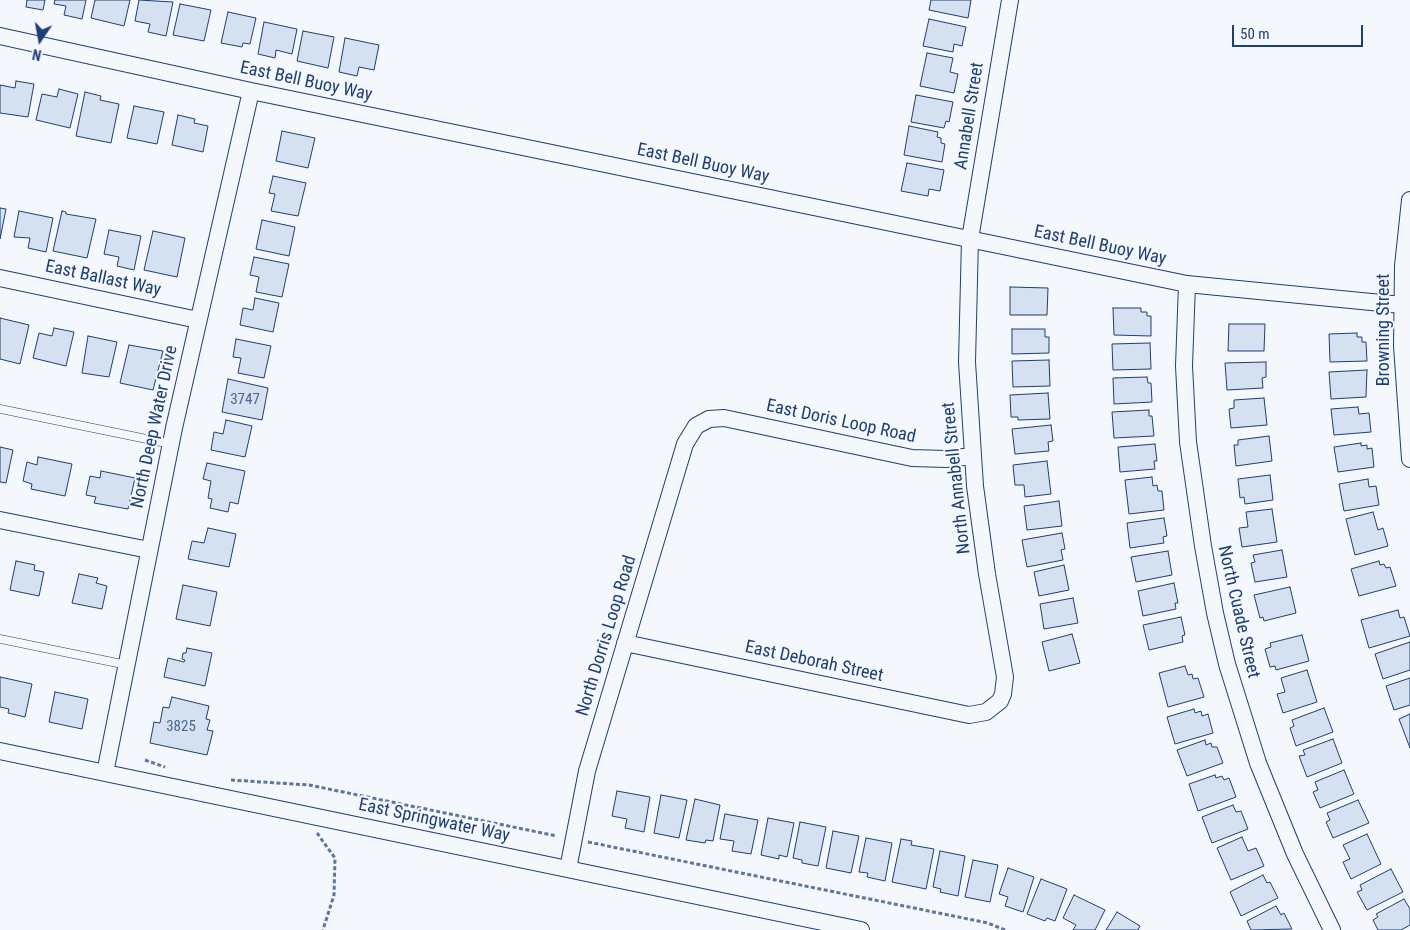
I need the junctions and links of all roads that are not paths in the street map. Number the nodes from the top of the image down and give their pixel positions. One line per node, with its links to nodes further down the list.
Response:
1 (1010, 0): 5 (street, Annabell Street)
2 (0, 36): 3 (street, East Bell Buoy Way)
3 (251, 91): 5 (street, East Bell Buoy Way); 9 (street, North Deep Water Drive)
4 (1410, 200): 8 (street, Browning Street)
5 (970, 239): 7 (street, East Bell Buoy Way); 13 (street, North Annabell Street)
6 (0, 278): 9 (street, East Ballast Way)
7 (1187, 284): 8 (street, East Bell Buoy Way); 25 (street, North Cuade Street)
8 (1402, 305): 14 (street, Browning Street)
9 (198, 320): 12 (street, North Deep Water Drive)
10 (0, 409): 12 (lane)
11 (702, 422): 13 (street, East Doris Loop Road); 18 (street, North Dorris Loop Road)
12 (171, 444): 16 (street, North Deep Water Drive)
13 (972, 456): 20 (street, North Annabell Street)
14 (1410, 459)
15 (0, 520): 16 (street)
16 (149, 550): 19 (street, North Deep Water Drive)
17 (0, 639): 19 (lane)
18 (625, 643): 20 (street, East Deborah Street); 23 (street, North Dorris Loop Road)
19 (127, 665): 22 (street, North Deep Water Drive)
20 (994, 707)
21 (0, 751): 22 (street, East Springwater Way)
22 (105, 773): 23 (street, East Springwater Way)
23 (568, 869): 24 (street, East Springwater Way)
24 (861, 930)
25 (1332, 930)

